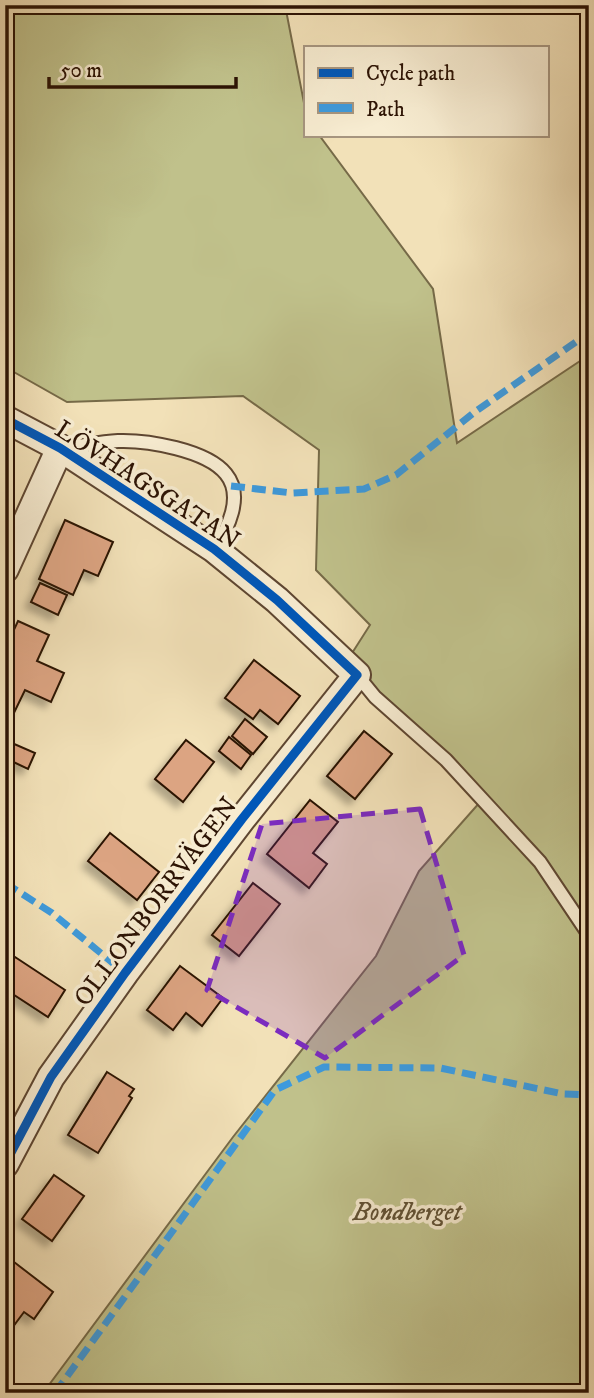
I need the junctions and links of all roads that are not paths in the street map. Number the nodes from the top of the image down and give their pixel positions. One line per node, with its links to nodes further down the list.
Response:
1 (5, 419): 2 (street, LÖVHAGSGATAN)
2 (60, 448): 3 (street, LÖVHAGSGATAN); 3 (lane); 4 (street)
3 (214, 549): 5 (street, LÖVHAGSGATAN)
4 (5, 569)
5 (357, 675): 6 (lane); 7 (street, OLLONBORRVÄGEN)
6 (589, 935)
7 (5, 1164)

